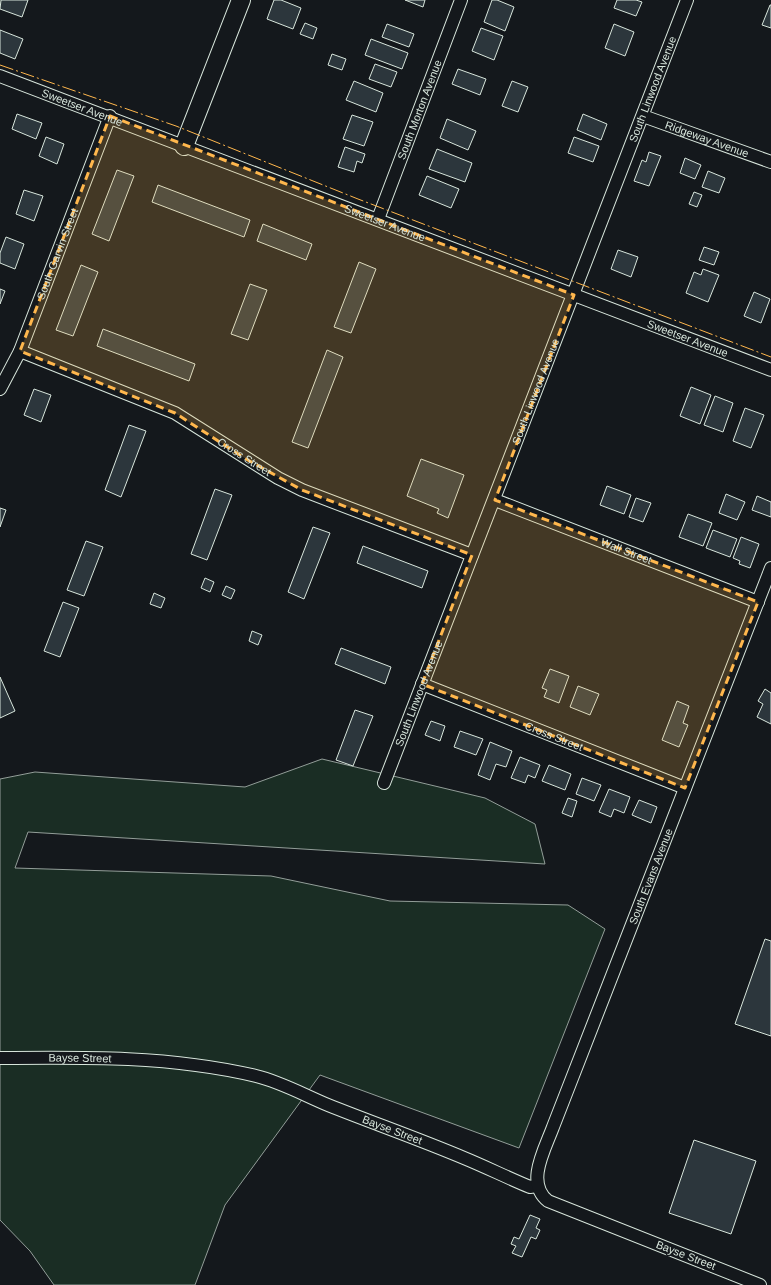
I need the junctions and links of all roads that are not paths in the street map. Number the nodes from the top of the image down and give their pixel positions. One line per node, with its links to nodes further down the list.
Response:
1 (241, 0): 7 (street)
2 (461, 0): 9 (street, South Morton Avenue)
3 (687, 0): 6 (street, South Linwood Avenue)
4 (0, 76): 5 (street, Sweetser Avenue)
5 (110, 116): 7 (street, Sweetser Avenue); 11 (street, South Garvin Street)
6 (643, 116): 8 (street, Ridgeway Avenue); 10 (street, South Linwood Avenue)
7 (184, 146): 9 (street, Sweetser Avenue)
8 (771, 162)
9 (378, 219): 10 (street, Sweetser Avenue)
10 (574, 294): 12 (street, Sweetser Avenue); 14 (street, South Linwood Avenue)
11 (20, 351): 13 (street, South Garvin Street); 15 (street, Cross Street)
12 (771, 370)
13 (0, 389)
14 (495, 500): 15 (street, South Linwood Avenue); 17 (street, Wall Street)
15 (472, 555): 18 (street, South Linwood Avenue)
16 (771, 568): 17 (street, South Evans Avenue)
17 (758, 602): 20 (street, South Evans Avenue)
18 (422, 684): 19 (street, South Linwood Avenue); 20 (street, Cross Street)
19 (384, 783)
20 (685, 788): 22 (street, South Evans Avenue)
21 (0, 1058): 22 (street, Bayse Street)
22 (537, 1186): 23 (street, Bayse Street)
23 (760, 1285)

